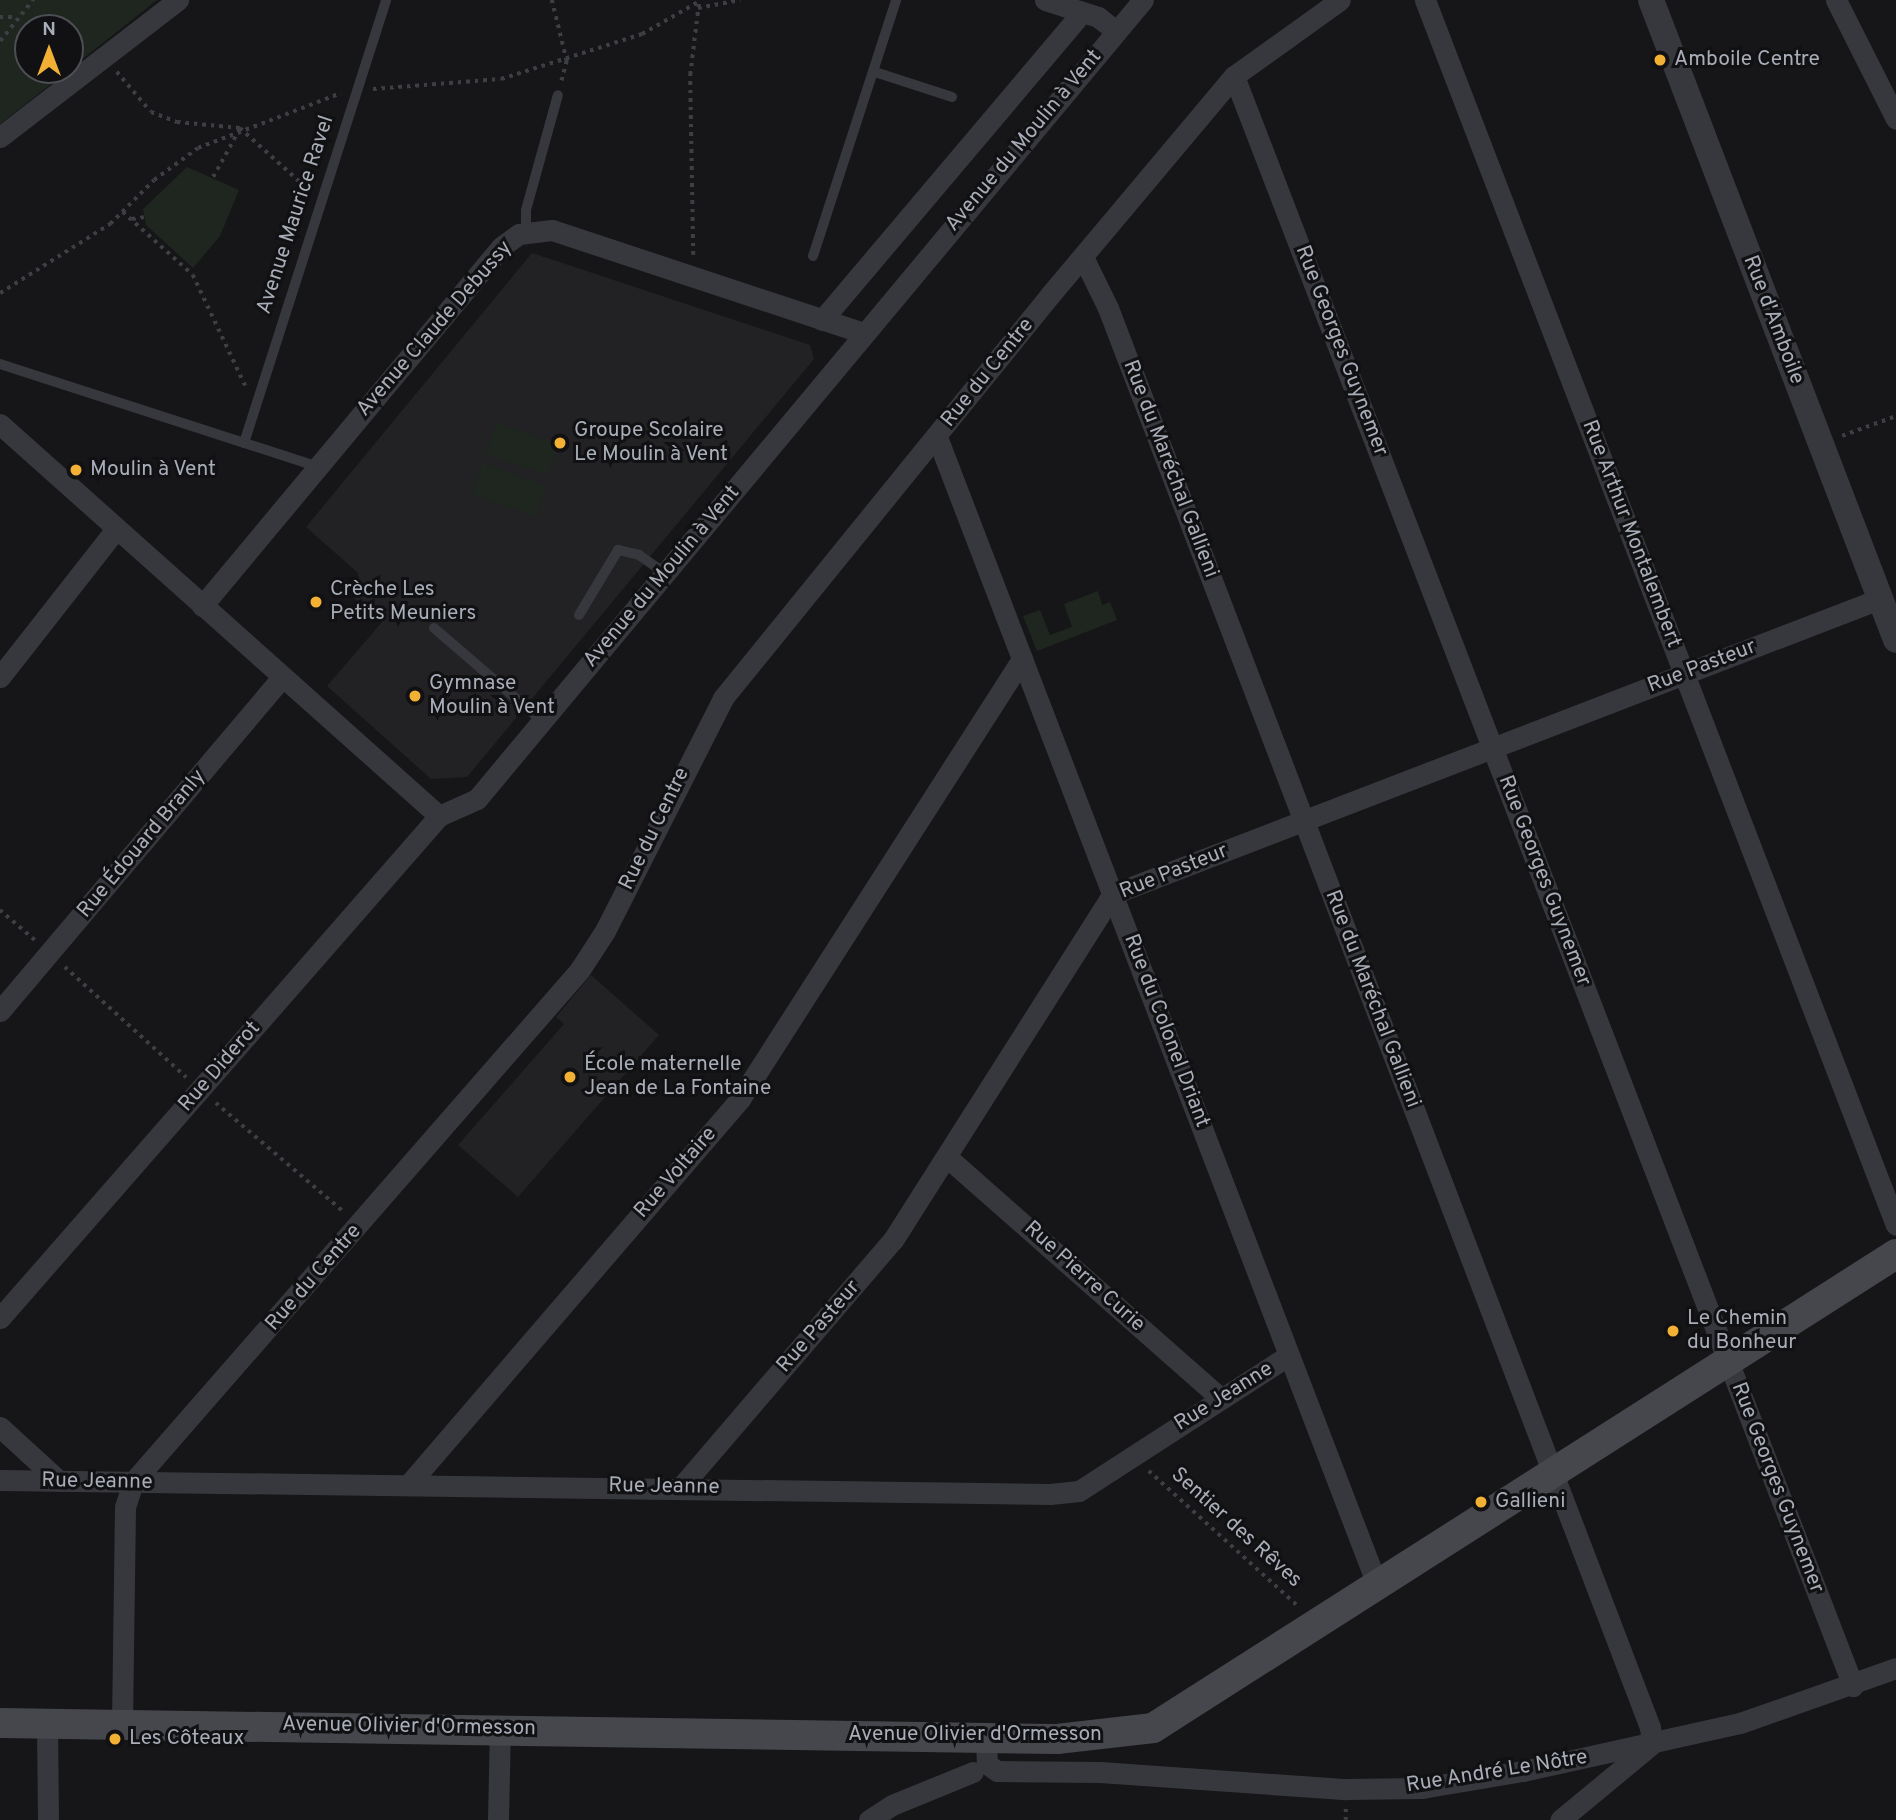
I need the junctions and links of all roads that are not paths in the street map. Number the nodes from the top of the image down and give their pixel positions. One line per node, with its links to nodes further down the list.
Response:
1 (178, 0): 16 (street)
2 (386, 0): 25 (lane, Avenue Maurice Ravel)
3 (896, 0): 11 (lane)
4 (1143, 0): 10 (street, Avenue du Moulin à Vent)
5 (1340, 0): 12 (street, Rue du Centre)
6 (1425, 0): 35 (street, Rue Arthur Montalembert)
7 (1651, 0): 29 (street, Rue d'Amboile)
8 (1836, 0): 15 (street)
9 (1061, 4): 10 (street); 20 (street)
10 (1116, 31): 21 (street, Avenue du Moulin à Vent)
11 (875, 72): 14 (lane); 18 (lane)
12 (1234, 76): 19 (street, Rue du Centre); 39 (street, Rue Georges Guynemer)
13 (558, 94): 17 (lane)
14 (952, 97)
15 (1896, 119)
16 (0, 138)
17 (526, 232): 20 (street, Avenue Claude Debussy); 26 (street, Avenue Claude Debussy)
18 (813, 256)
19 (1083, 257): 24 (street, Rue du Centre); 41 (street, Rue du Maréchal Gallieni)
20 (822, 320): 21 (street, Avenue Claude Debussy)
21 (863, 333): 28 (street, Avenue du Moulin à Vent)
22 (0, 364): 25 (lane)
23 (0, 424): 27 (street)
24 (937, 438): 34 (street, Rue du Colonel Driant); 55 (street, Rue du Centre)
25 (244, 443): 26 (lane)
26 (318, 467): 30 (street, Avenue Claude Debussy)
27 (116, 530): 30 (street); 36 (street)
28 (665, 573): 31 (lane); 38 (street, Avenue du Moulin à Vent)
29 (1879, 599): 33 (street, Rue d'Amboile); 35 (street, Rue Pasteur)
30 (202, 606): 37 (street)
31 (579, 615)
32 (434, 628): 38 (lane)
33 (1896, 640)
34 (1022, 659): 42 (street, Rue du Colonel Driant); 56 (street, Rue Voltaire)
35 (1686, 674): 39 (street, Rue Pasteur); 45 (street, Rue Arthur Montalembert)
36 (0, 677)
37 (282, 677): 40 (street); 43 (street, Rue Édouard Branly)
38 (542, 721): 40 (street, Avenue du Moulin à Vent)
39 (1492, 748): 41 (street, Rue Pasteur); 49 (street, Rue Georges Guynemer)
40 (439, 816): 47 (street, Rue Diderot)
41 (1304, 821): 42 (street, Rue Pasteur); 52 (street, Rue du Maréchal Gallieni)
42 (1113, 894): 44 (street, Rue Pasteur); 48 (street, Rue du Colonel Driant)
43 (0, 1011)
44 (948, 1158): 50 (street, Rue Pierre Curie); 57 (street, Rue Pasteur)
45 (1896, 1225)
46 (1896, 1254): 49 (main road, Avenue Olivier d'Ormesson)
47 (0, 1318)
48 (1288, 1356): 50 (street, Rue Jeanne); 58 (street, Rue du Colonel Driant)
49 (1730, 1362): 52 (main road, Avenue Olivier d'Ormesson); 60 (street, Rue Georges Guynemer)
50 (1219, 1397): 57 (street, Rue Jeanne)
51 (0, 1427): 54 (street)
52 (1555, 1475): 58 (main road, Avenue Olivier d'Ormesson); 66 (street, Rue du Maréchal Gallieni)
53 (0, 1480): 54 (street, Rue Jeanne)
54 (59, 1480): 55 (street, Rue Jeanne)
55 (133, 1482): 56 (street, Rue Jeanne); 62 (street, Rue du Centre)
56 (409, 1484): 57 (street, Rue Jeanne)
57 (681, 1487)
58 (1378, 1587): 65 (main road, Avenue Olivier d'Ormesson)
59 (1896, 1668): 60 (street, Rue André Le Nôtre)
60 (1853, 1686): 66 (street, Rue André Le Nôtre)
61 (0, 1723): 63 (main road, Avenue Olivier d'Ormesson)
62 (122, 1723): 63 (main road, Avenue Olivier d'Ormesson); 64 (main road, Avenue Olivier d'Ormesson)
63 (47, 1724): 68 (street)
64 (500, 1728): 65 (main road, Avenue Olivier d'Ormesson); 69 (street)
65 (986, 1738): 66 (street, Rue André Le Nôtre)
66 (1652, 1744): 71 (street)
67 (973, 1772): 70 (street)
68 (48, 1820)
69 (498, 1820)
70 (869, 1820)
71 (1560, 1820)

